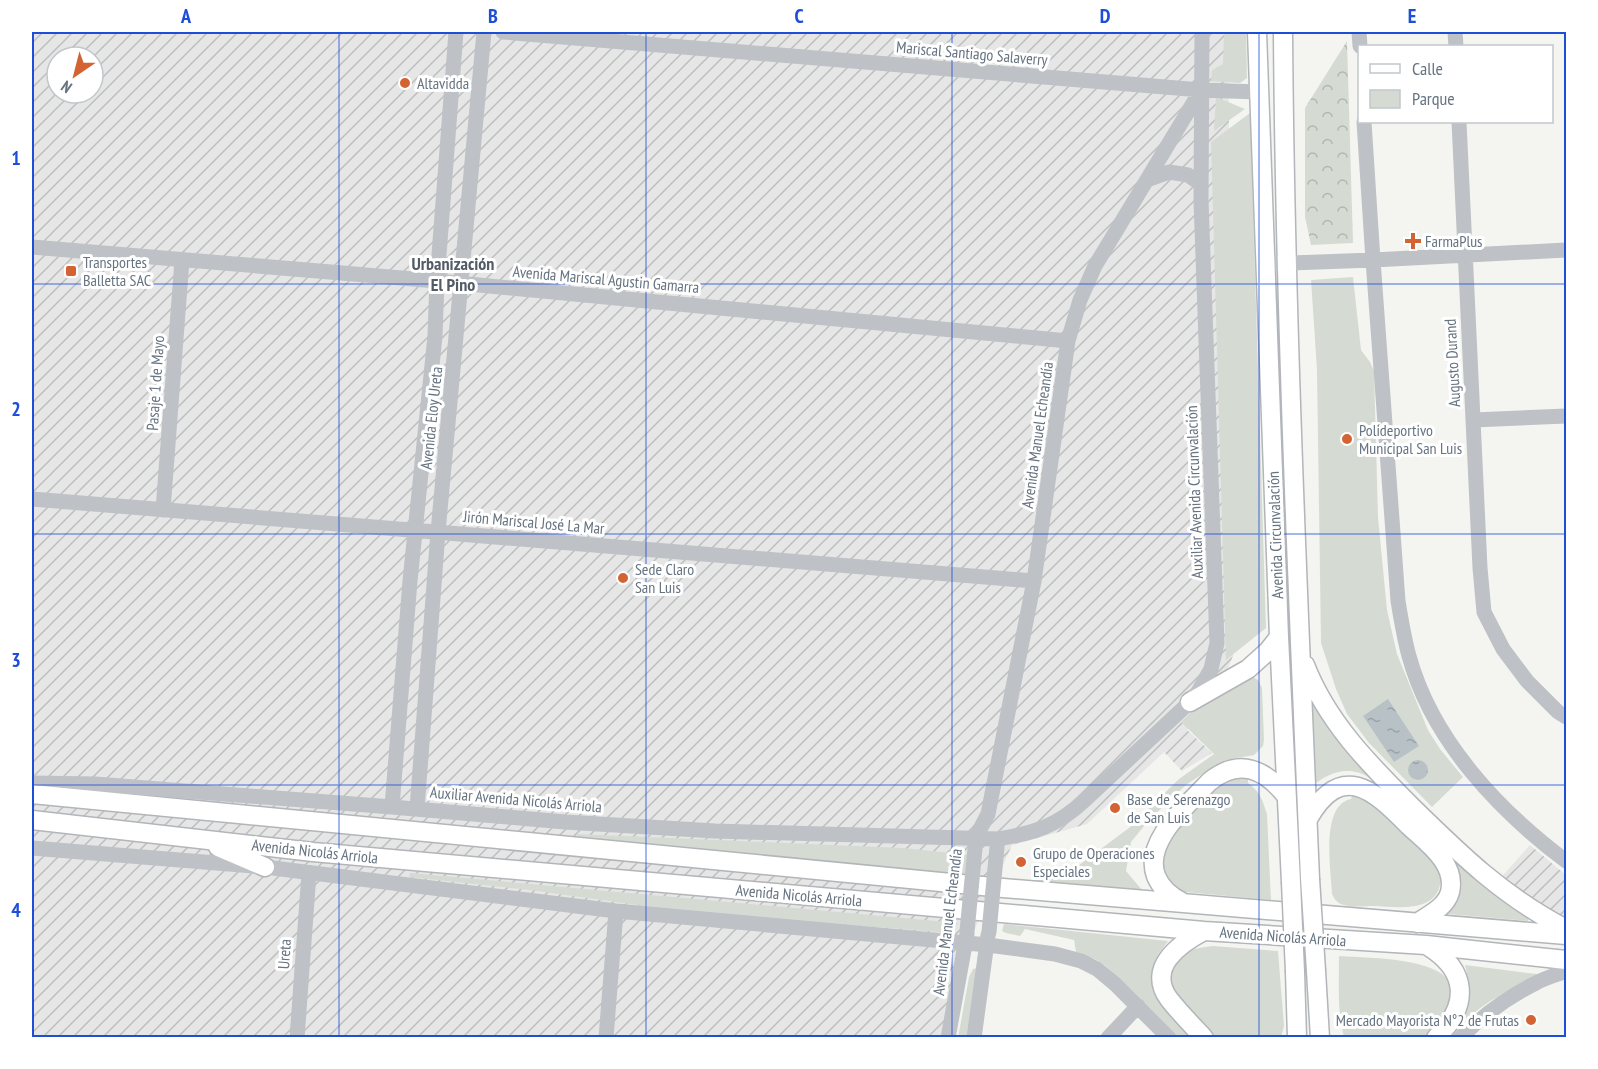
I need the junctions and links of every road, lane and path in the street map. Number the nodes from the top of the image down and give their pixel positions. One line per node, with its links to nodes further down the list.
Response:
1 (456, 32): 11 (street, Avenida Eloy Ureta)
2 (484, 32): 12 (street, Avenida Eloy Ureta)
3 (503, 32): 7 (street, Mariscal Santiago Salaverry)
4 (1202, 32): 7 (street, Auxiliar Avenida Circunvalación)
5 (1257, 32): 8 (main road, Avenida Circunvalación)
6 (1283, 32): 20 (main road, Avenida Circunvalación)
7 (1201, 90): 8 (street, Mariscal Santiago Salaverry); 13 (street, Avenida Manuel Echeandía); 14 (street, Auxiliar Avenida Circunvalación)
8 (1259, 92): 21 (main road, Avenida Circunvalación)
9 (1364, 123): 19 (street)
10 (1459, 123): 17 (street, Augusto Durand)
11 (448, 136): 12 (street); 22 (street, Avenida Eloy Ureta)
12 (475, 138): 23 (street, Avenida Eloy Ureta)
13 (1148, 180): 14 (street); 26 (street, Avenida Manuel Echeandía)
14 (1201, 184): 40 (street, Auxiliar Avenida Circunvalación)
15 (32, 247): 18 (street, Avenida Mariscal Agustin Gamarra)
16 (1566, 249): 17 (street)
17 (1465, 255): 19 (street); 28 (street, Augusto Durand)
18 (182, 260): 22 (street, Avenida Mariscal Agustin Gamarra); 32 (street, Pasaje 1 de Mayo)
19 (1373, 260): 20 (street); 56 (street)
20 (1287, 263): 21 (street); 39 (main road, Avenida Circunvalación)
21 (1265, 264): 38 (main road, Avenida Circunvalación)
22 (437, 281): 23 (street, Avenida Mariscal Agustin Gamarra); 24 (street, Avenida Eloy Ureta)
23 (462, 283): 25 (street, Avenida Eloy Ureta); 26 (street, Avenida Mariscal Agustin Gamarra)
24 (435, 336): 25 (street); 29 (street, Avenida Eloy Ureta)
25 (457, 338): 30 (street, Avenida Eloy Ureta)
26 (1068, 341): 35 (street, Avenida Manuel Echeandía)
27 (1566, 416): 28 (street)
28 (1473, 420): 41 (street, Augusto Durand)
29 (421, 463): 30 (street); 33 (street, Avenida Eloy Ureta)
30 (445, 465): 34 (street, Avenida Eloy Ureta)
31 (32, 499): 32 (street, Jirón Mariscal José La Mar)
32 (163, 510): 33 (street, Jirón Mariscal José La Mar)
33 (415, 530): 34 (street, Jirón Mariscal José La Mar); 36 (street, Avenida Eloy Ureta)
34 (438, 532): 35 (street, Jirón Mariscal José La Mar); 37 (street, Avenida Eloy Ureta)
35 (1034, 581): 49 (street, Avenida Manuel Echeandía)
36 (407, 617): 37 (street); 42 (street, Avenida Eloy Ureta)
37 (431, 618): 43 (street, Avenida Eloy Ureta)
38 (1279, 637): 40 (main road); 46 (main road, Avenida Circunvalación)
39 (1300, 649): 50 (main road, Avenida Circunvalación); 62 (main road)
40 (1190, 702): 54 (street, Auxiliar Avenida Circunvalación)
41 (1566, 717)
42 (397, 741): 43 (street); 47 (street, Avenida Eloy Ureta)
43 (422, 743): 48 (street, Avenida Eloy Ureta)
44 (32, 783): 47 (street, Auxiliar Avenida Nicolás Arriola)
45 (32, 794): 59 (main road, Avenida Nicolás Arriola)
46 (1287, 797): 59 (main road); 71 (main road, Avenida Circunvalación, bridge)
47 (392, 807): 48 (street, Auxiliar Avenida Nicolás Arriola)
48 (417, 809): 53 (street, Auxiliar Avenida Nicolás Arriola)
49 (988, 814): 53 (street, Avenida Manuel Echeandía); 54 (street)
50 (1308, 819): 61 (main road); 79 (main road, Avenida Circunvalación, bridge)
51 (33, 821): 52 (main road, Avenida Nicolás Arriola)
52 (200, 838): 57 (main road); 63 (main road, Avenida Nicolás Arriola)
53 (976, 843): 54 (street, Auxiliar Avenida Nicolás Arriola); 65 (street, Avenida Manuel Echeandía, bridge)
54 (997, 843): 66 (street, bridge)
55 (32, 848): 57 (street)
56 (1566, 861)
57 (265, 867): 58 (street)
58 (309, 873): 60 (street); 72 (street, Ureta)
59 (1184, 903): 61 (main road, Avenida Nicolás Arriola)
60 (616, 911): 65 (street); 73 (street)
61 (1417, 923): 64 (main road, Avenida Nicolás Arriola)
62 (1566, 929)
63 (1204, 931): 67 (main road, Avenida Nicolás Arriola); 78 (main road)
64 (1566, 935)
65 (967, 937): 66 (street); 74 (street, Avenida Manuel Echeandía)
66 (988, 939): 70 (street); 75 (street)
67 (1426, 945): 68 (main road, Avenida Nicolás Arriola); 80 (main road)
68 (1566, 960)
69 (1566, 971): 81 (street)
70 (1138, 1006): 76 (street); 77 (street)
71 (1296, 1036)
72 (297, 1038)
73 (606, 1038)
74 (948, 1038)
75 (974, 1038)
76 (1108, 1038)
77 (1169, 1038)
78 (1204, 1038)
79 (1320, 1038)
80 (1436, 1038)
81 (1460, 1038)

